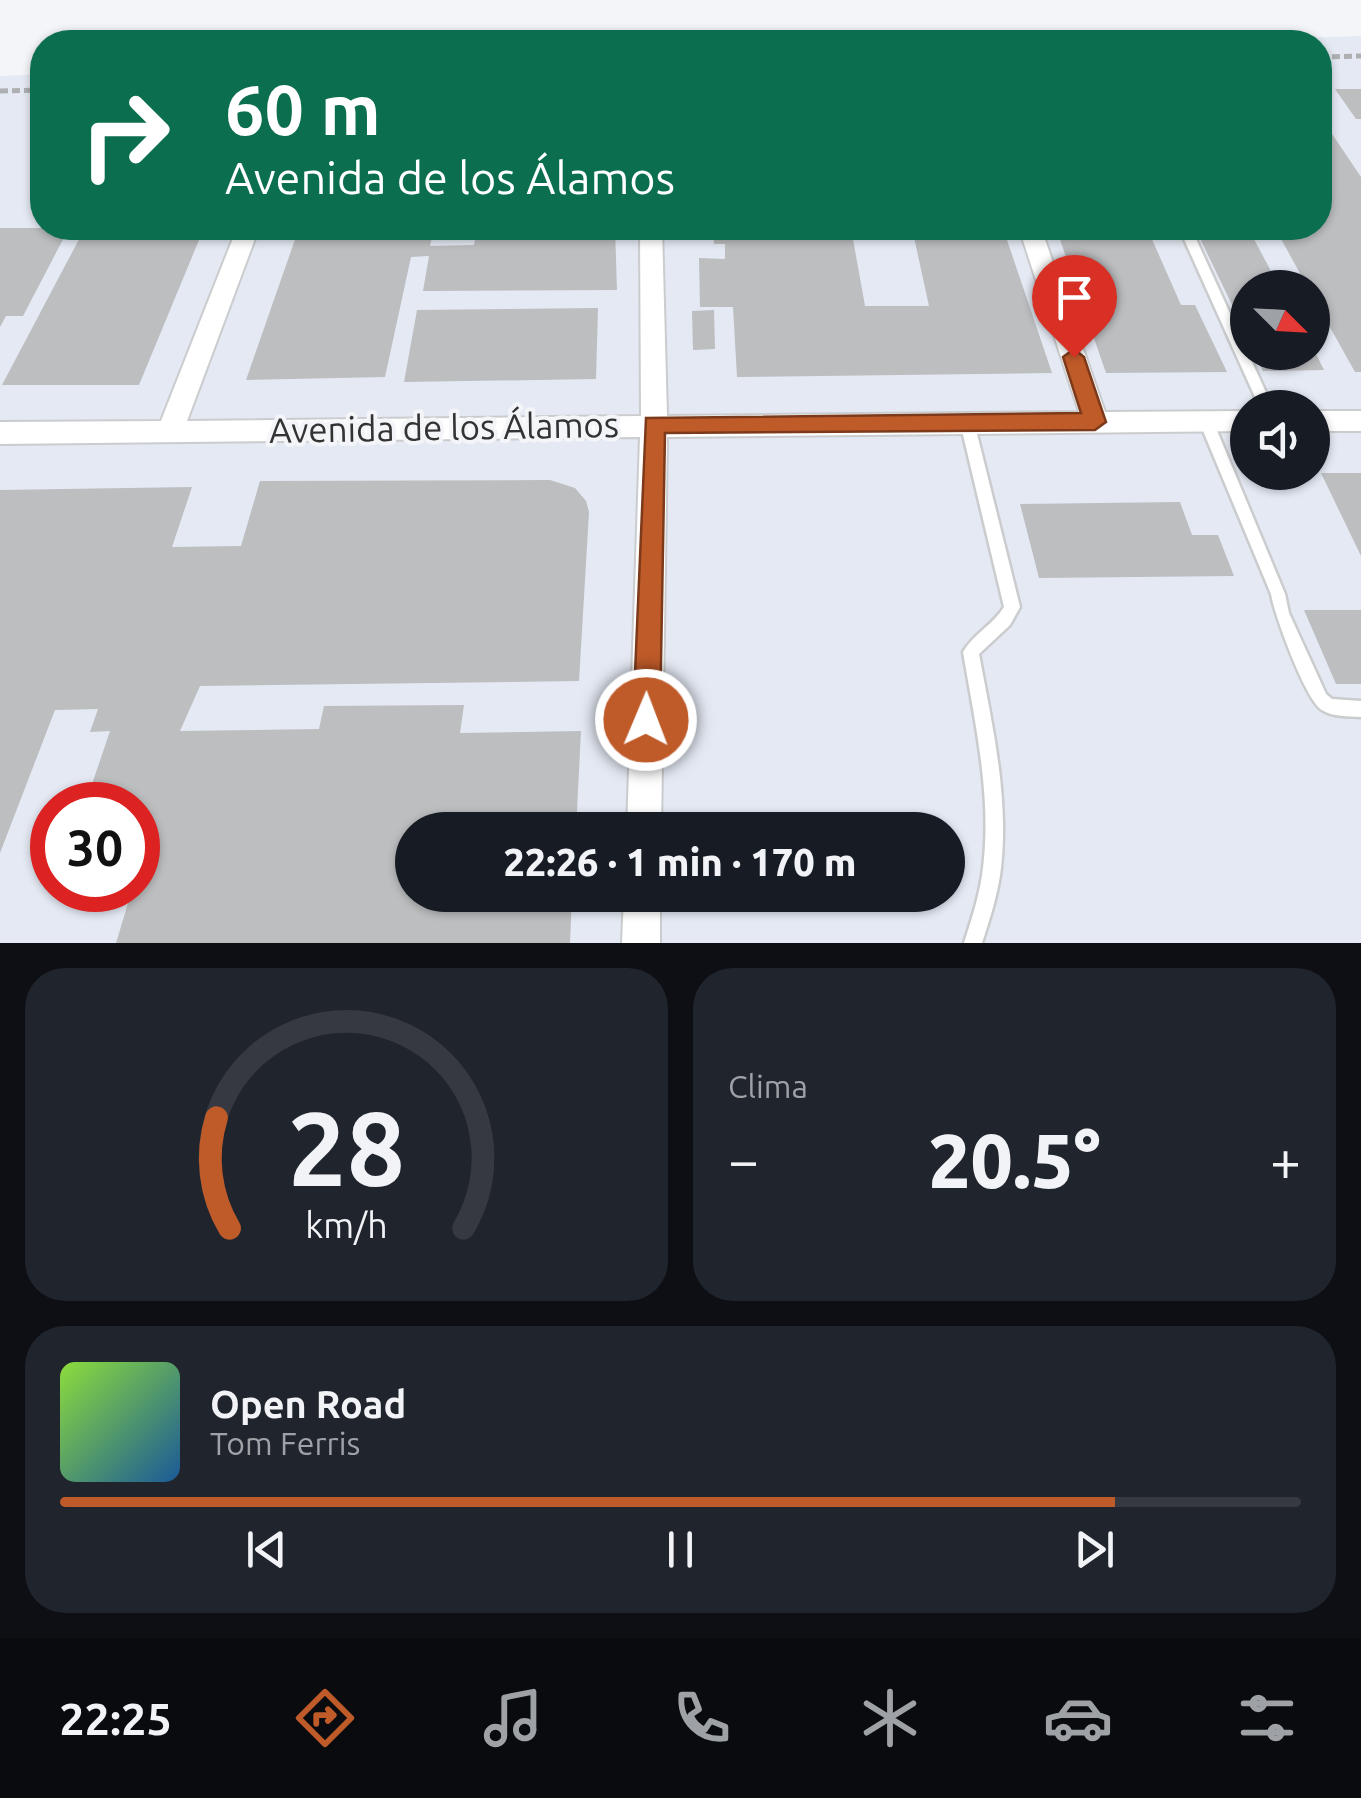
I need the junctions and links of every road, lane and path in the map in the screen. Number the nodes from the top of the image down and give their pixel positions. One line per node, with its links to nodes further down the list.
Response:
1 (1361, 56): 2 (path)
2 (1332, 57)
3 (30, 90): 4 (path)
4 (0, 91)
5 (243, 240): 17 (street)
6 (651, 240): 16 (street)
7 (1034, 240): 12 (street)
8 (1190, 240): 9 (lane)
9 (1259, 390)
10 (1361, 421): 15 (street)
11 (967, 422): 12 (street, Avenida de los Álamos); 16 (street, Avenida de los Álamos); 23 (lane)
12 (1095, 422): 13 (street, Avenida de los Álamos)
13 (1206, 422): 14 (street, Avenida de los Álamos); 19 (lane)
14 (1230, 422)
15 (1330, 422)
16 (654, 424): 17 (street, Avenida de los Álamos); 20 (street)
17 (170, 431): 18 (street, Avenida de los Álamos)
18 (0, 433)
19 (1361, 710)
20 (644, 812)
21 (642, 912): 22 (street)
22 (641, 943)
23 (973, 943)

